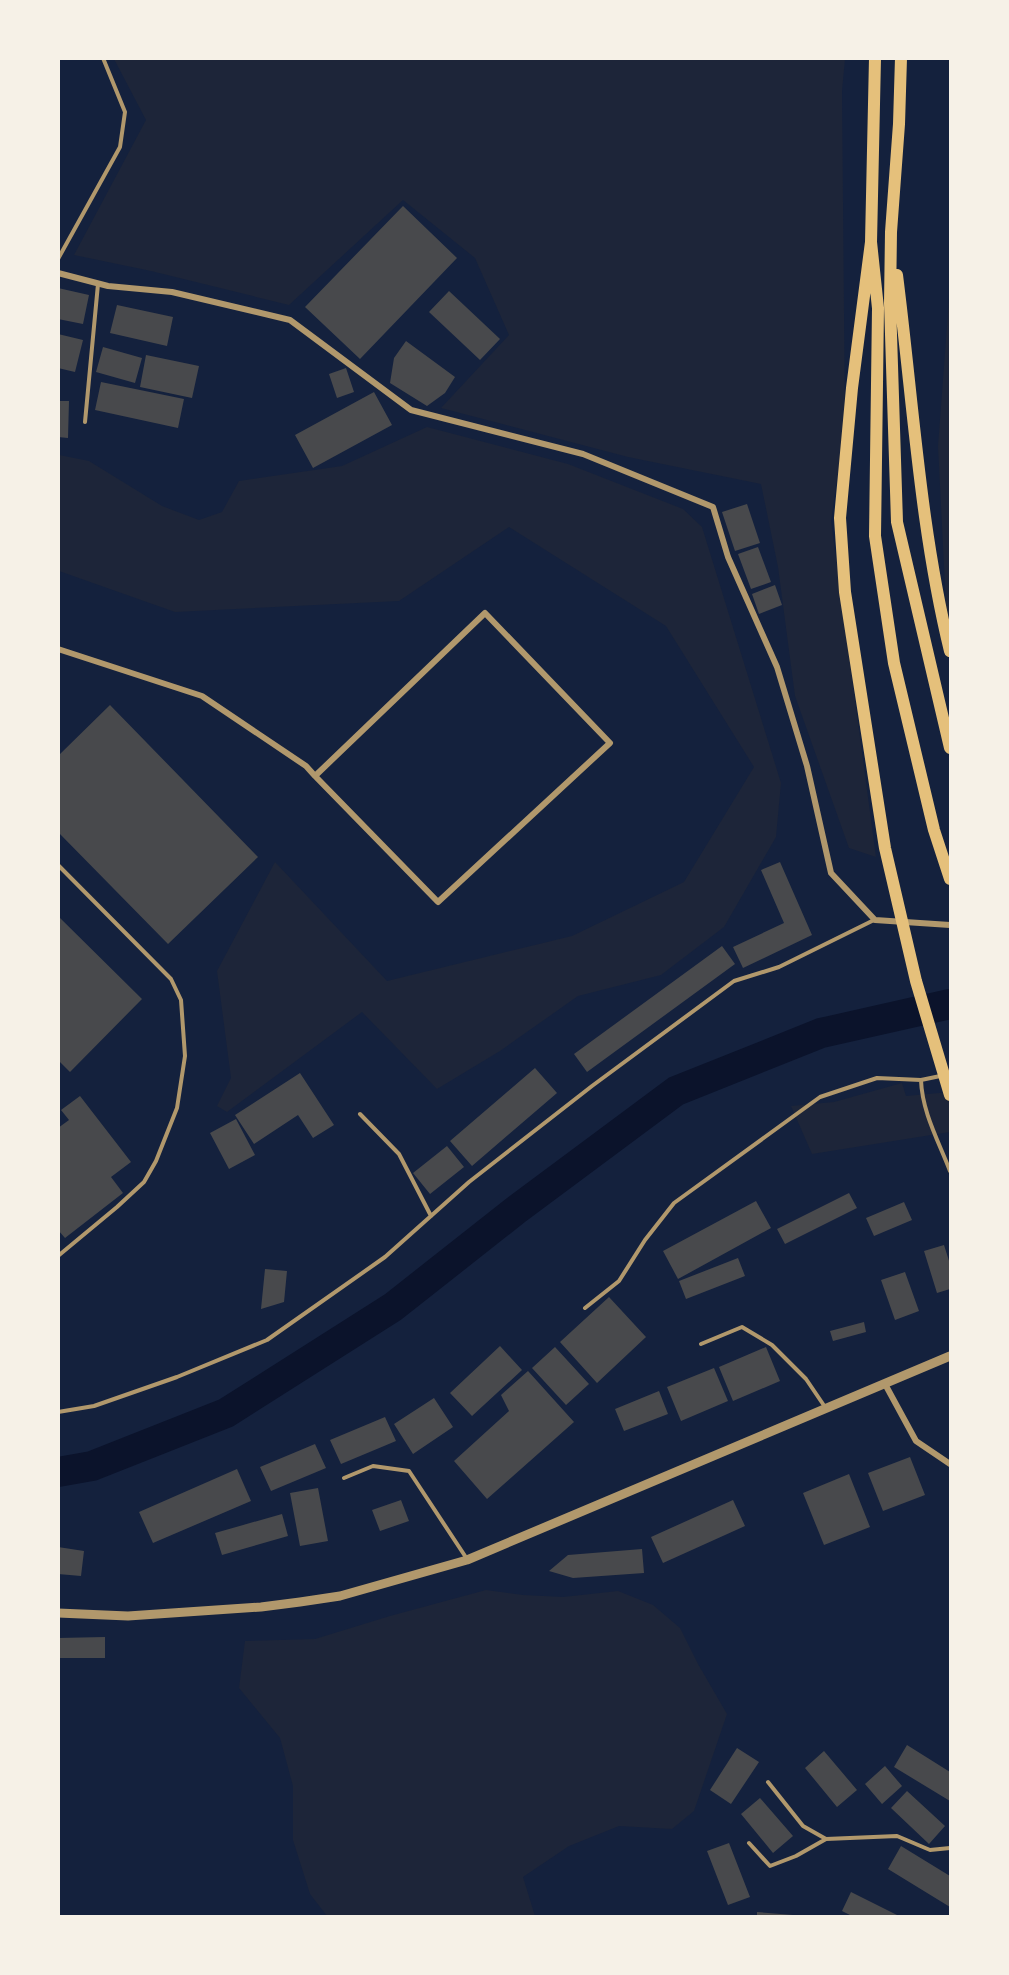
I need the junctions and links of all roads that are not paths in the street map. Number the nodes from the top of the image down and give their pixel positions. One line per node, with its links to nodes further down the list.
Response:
1 (103, 58): 6 (lane)
2 (875, 58): 5 (highway)
3 (901, 58): 4 (highway)
4 (891, 232): 11 (highway); 12 (highway)
5 (871, 242): 15 (highway); 20 (highway)
6 (58, 259)
7 (58, 273): 8 (street)
8 (98, 283): 9 (lane); 16 (street)
9 (85, 422)
10 (58, 649): 13 (street)
11 (951, 651)
12 (951, 748)
13 (315, 776): 13 (street)
14 (58, 865): 24 (lane)
15 (951, 879)
16 (875, 920): 17 (street); 23 (lane)
17 (951, 925)
18 (951, 1074): 19 (lane)
19 (921, 1080): 22 (lane); 25 (lane)
20 (951, 1095)
21 (360, 1114): 23 (lane)
22 (951, 1171)
23 (431, 1216): 30 (lane)
24 (58, 1256)
25 (585, 1308)
26 (701, 1344): 29 (lane)
27 (951, 1356): 28 (street)
28 (885, 1384): 29 (street); 31 (street)
29 (825, 1408): 33 (street)
30 (58, 1412)
31 (951, 1464)
32 (344, 1478): 33 (lane)
33 (467, 1560): 34 (street)
34 (58, 1613)
35 (768, 1782): 36 (lane)
36 (826, 1839): 37 (lane); 38 (lane)
37 (749, 1843)
38 (951, 1848)

